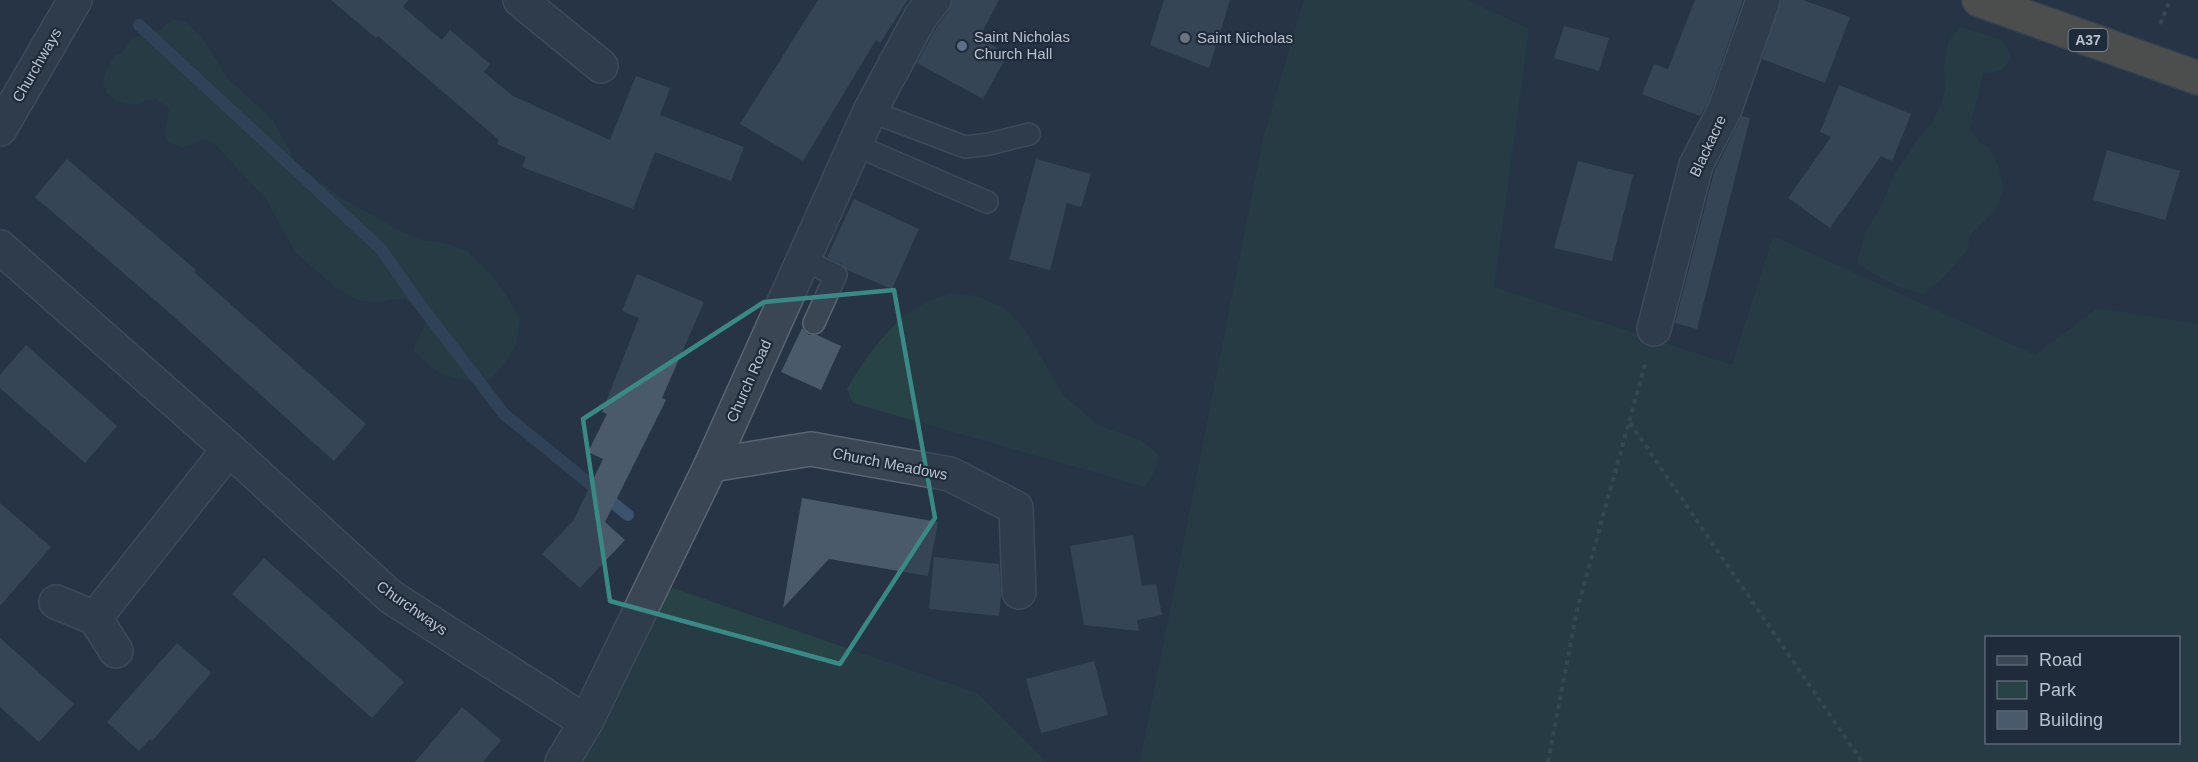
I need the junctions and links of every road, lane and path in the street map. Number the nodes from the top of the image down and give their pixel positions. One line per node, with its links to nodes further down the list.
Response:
1 (75, 0): 9 (street, Churchways)
2 (520, 0): 6 (street)
3 (934, 0): 8 (street, Church Road)
4 (1763, 0): 16 (street, Blackacre)
5 (1979, 0): 7 (highway, A37)
6 (601, 66)
7 (2198, 78)
8 (870, 111): 10 (lane); 11 (street, Church Road)
9 (0, 129)
10 (1029, 134)
11 (855, 145): 12 (lane); 14 (street, Church Road)
12 (987, 202)
13 (0, 247): 18 (street, Churchways)
14 (804, 260): 15 (lane); 19 (street, Church Road)
15 (814, 323)
16 (1654, 329): 17 (path)
17 (1630, 423): 26 (path); 27 (path)
18 (228, 449): 22 (street); 24 (street, Churchways)
19 (711, 465): 20 (street, Church Meadows); 24 (street, Church Road)
20 (1019, 592)
21 (56, 602): 22 (street)
22 (94, 618): 23 (street)
23 (116, 651)
24 (586, 722): 25 (street, Church Road)
25 (562, 762)
26 (1548, 762)
27 (1862, 762)

